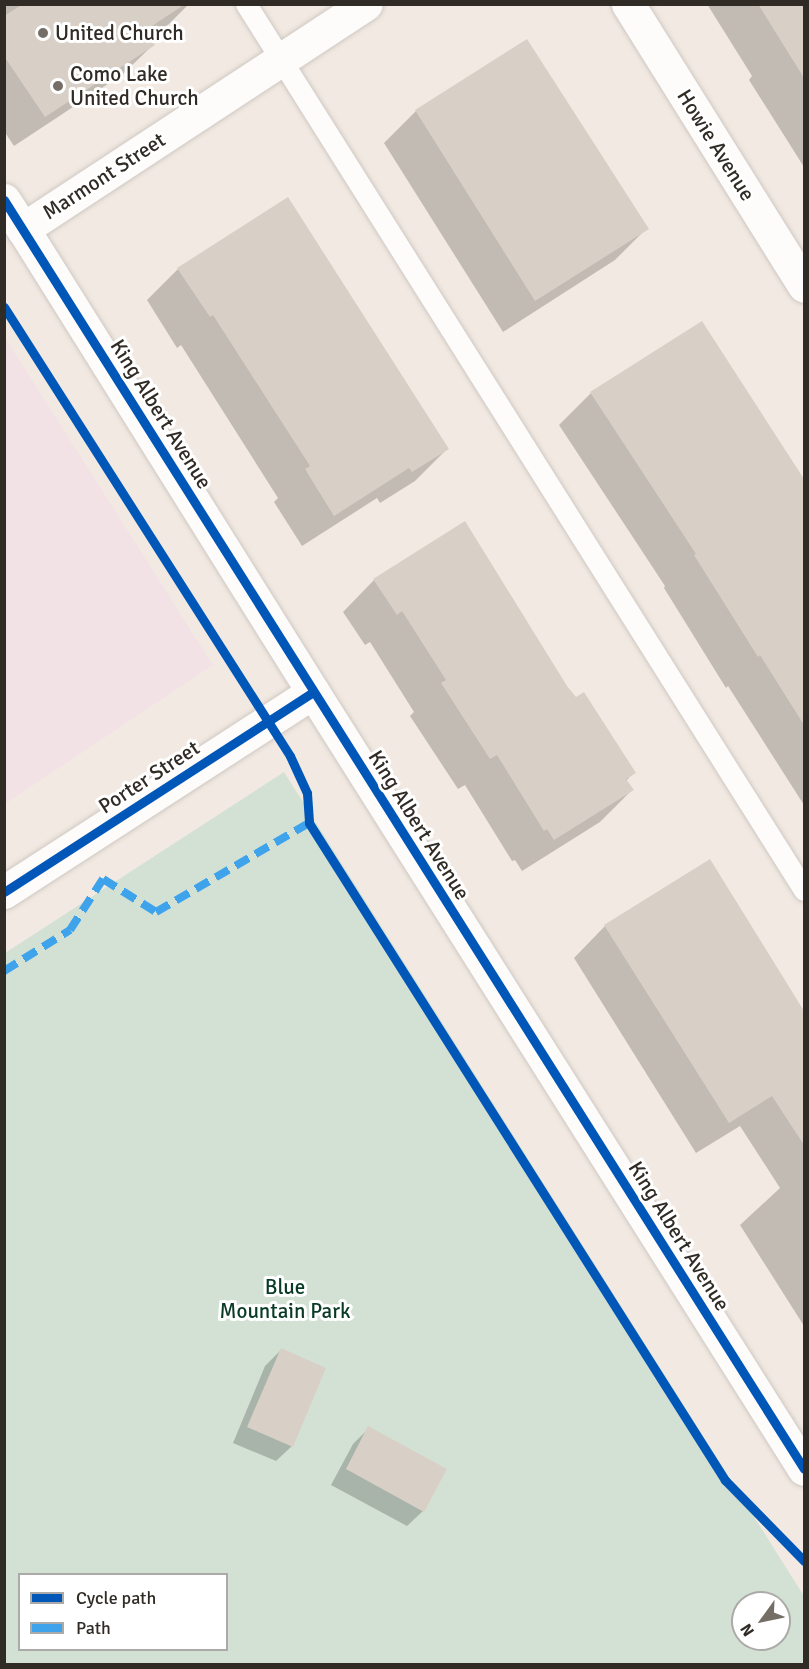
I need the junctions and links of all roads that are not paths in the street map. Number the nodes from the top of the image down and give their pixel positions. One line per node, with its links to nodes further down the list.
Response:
1 (246, 4): 4 (lane)
2 (366, 4): 4 (street, Marmont Street)
3 (628, 4): 7 (street, Howie Avenue)
4 (280, 60): 6 (street, Marmont Street); 9 (lane)
5 (4, 200): 6 (street, King Albert Avenue)
6 (23, 229): 8 (street, King Albert Avenue)
7 (804, 286)
8 (313, 692): 10 (street, Porter Street); 11 (street, King Albert Avenue)
9 (804, 890)
10 (4, 892)
11 (804, 1469)

